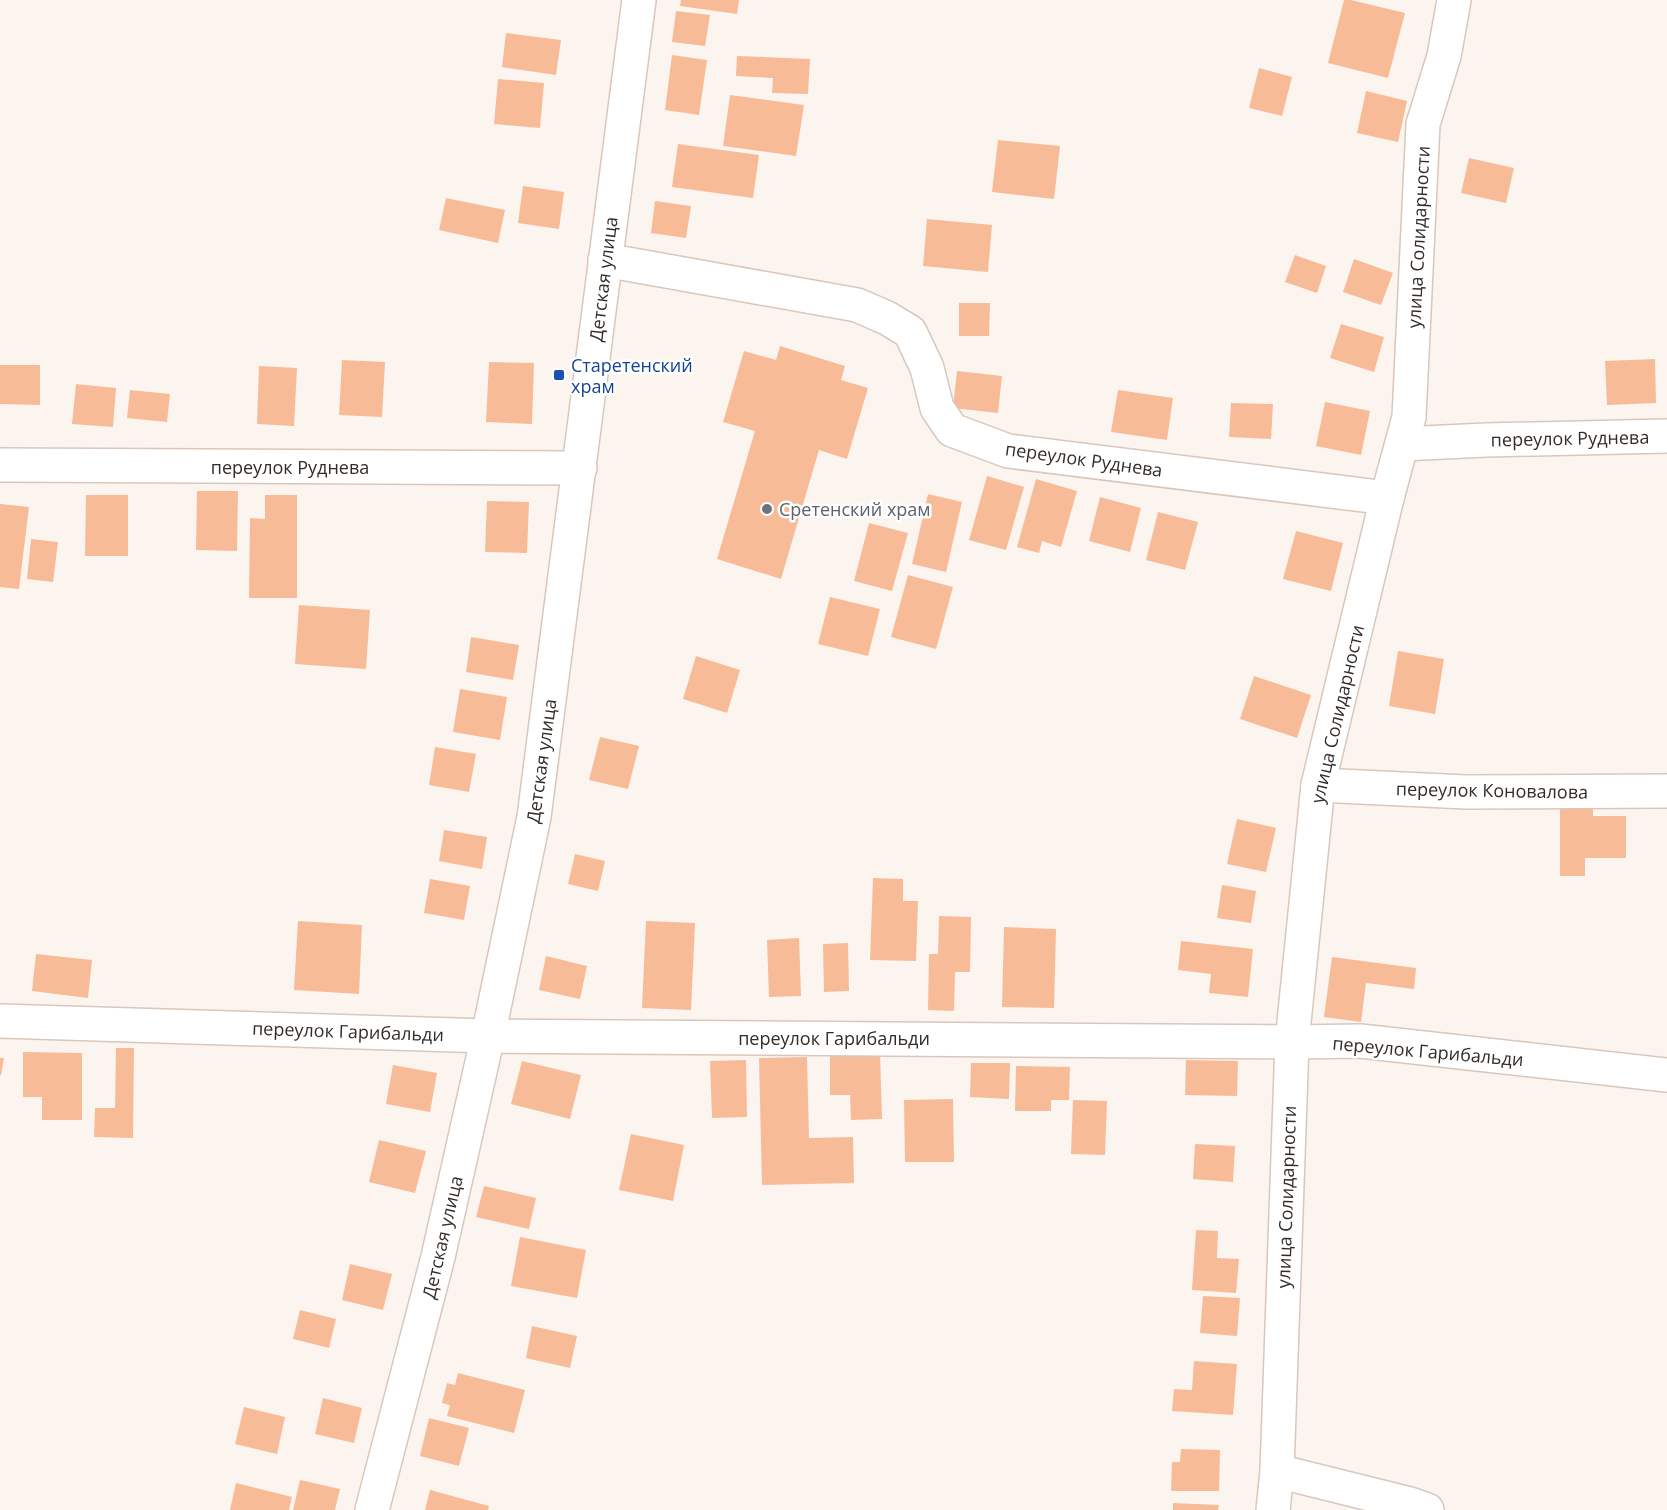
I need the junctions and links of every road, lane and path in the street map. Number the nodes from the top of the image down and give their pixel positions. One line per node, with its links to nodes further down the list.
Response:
1 (639, 0): 3 (street, Детская улица)
2 (1454, 0): 5 (street, улица Солидарности)
3 (605, 260): 7 (street, Детская улица); 8 (street, переулок Руднева)
4 (1667, 436): 5 (street, переулок Руднева)
5 (1402, 444): 8 (street, улица Солидарности)
6 (0, 465): 7 (street, переулок Руднева)
7 (580, 468): 12 (street, Детская улица)
8 (1387, 498): 9 (street, улица Солидарности)
9 (1318, 785): 10 (street, переулок Коновалова); 13 (street, улица Солидарности)
10 (1667, 791)
11 (0, 1022): 12 (street, переулок Гарибальди)
12 (488, 1035): 13 (street, переулок Гарибальди); 16 (street, Детская улица)
13 (1292, 1042): 14 (street, переулок Гарибальди); 15 (street, улица Солидарности)
14 (1667, 1075)
15 (1276, 1471): 17 (street, улица Солидарности); 18 (street)
16 (372, 1510)
17 (1274, 1510)
18 (1427, 1510)

